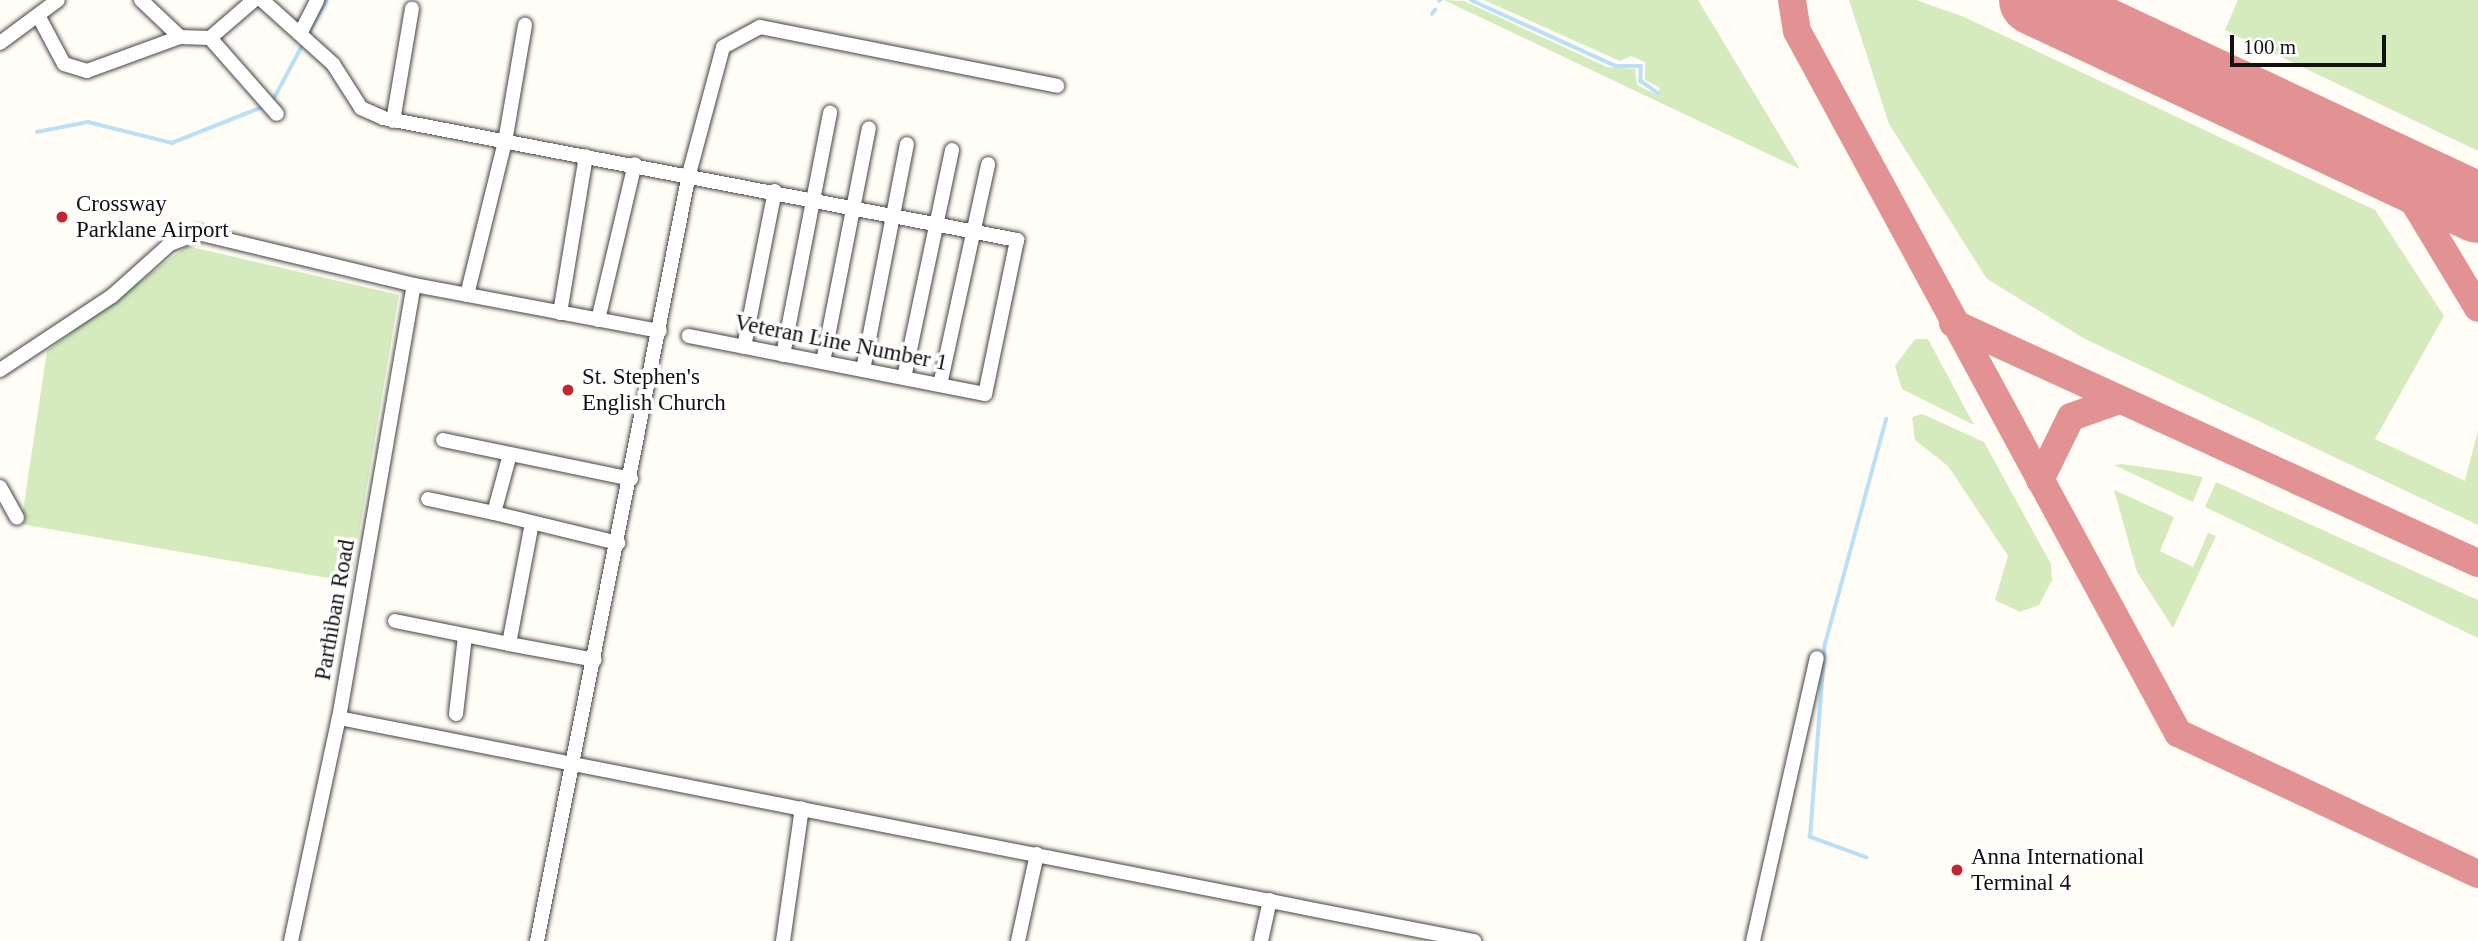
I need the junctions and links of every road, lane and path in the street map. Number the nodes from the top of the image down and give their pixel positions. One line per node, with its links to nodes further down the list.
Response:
1 (141, 0): 10 (street)
2 (254, 0): 11 (street)
3 (262, 0): 9 (street)
4 (317, 0): 9 (street)
5 (51, 3): 7 (street)
6 (412, 9): 16 (street)
7 (40, 19): 10 (street); 12 (street)
8 (525, 25): 18 (street)
9 (300, 32): 16 (street)
10 (180, 37): 11 (street)
11 (210, 38): 15 (street)
12 (0, 43)
13 (1057, 86): 24 (street)
14 (830, 113): 26 (street)
15 (277, 114)
16 (393, 121): 18 (street)
17 (869, 128): 27 (street)
18 (505, 142): 21 (street); 32 (street)
19 (907, 144): 28 (street)
20 (951, 149): 29 (street)
21 (586, 156): 23 (street); 33 (street)
22 (988, 163): 30 (street)
23 (635, 164): 24 (street); 34 (street)
24 (689, 174): 25 (street); 35 (street)
25 (775, 191): 26 (street); 37 (street)
26 (814, 199): 27 (street); 38 (street)
27 (853, 206): 28 (street); 39 (street)
28 (893, 217): 29 (street); 41 (street)
29 (935, 223): 30 (street); 42 (street)
30 (975, 231): 43 (street); 43 (street, Veteran Line Number 1)
31 (414, 285): 32 (street); 40 (street); 59 (street, Parthiban Road)
32 (467, 295): 33 (street)
33 (559, 313): 34 (street)
34 (598, 320): 35 (street)
35 (660, 331): 46 (street)
36 (689, 336): 37 (street, Veteran Line Number 1)
37 (744, 347): 38 (street, Veteran Line Number 1)
38 (783, 355): 39 (street, Veteran Line Number 1)
39 (823, 362): 41 (street, Veteran Line Number 1)
40 (0, 370)
41 (863, 370): 42 (street, Veteran Line Number 1)
42 (904, 378): 43 (street, Veteran Line Number 1)
43 (940, 385)
44 (443, 440): 45 (street)
45 (510, 454): 46 (street); 49 (street)
46 (631, 479): 52 (street)
47 (0, 487): 50 (street)
48 (428, 499): 49 (street)
49 (494, 513): 51 (street)
50 (17, 517)
51 (532, 523): 52 (street); 55 (street)
52 (618, 543): 57 (street)
53 (395, 621): 54 (street)
54 (465, 636): 55 (street); 58 (street)
55 (509, 644): 57 (street)
56 (1817, 658): 70 (street)
57 (595, 660): 60 (street)
58 (456, 714)
59 (340, 718): 60 (street); 64 (street, Parthiban Road)
60 (575, 763): 61 (street); 65 (street)
61 (802, 808): 62 (street); 66 (street)
62 (1037, 854): 63 (street); 67 (street)
63 (1270, 901): 68 (street); 69 (street)
64 (291, 941)
65 (537, 941)
66 (783, 941)
67 (1018, 941)
68 (1261, 941)
69 (1474, 941)
70 (1753, 941)

